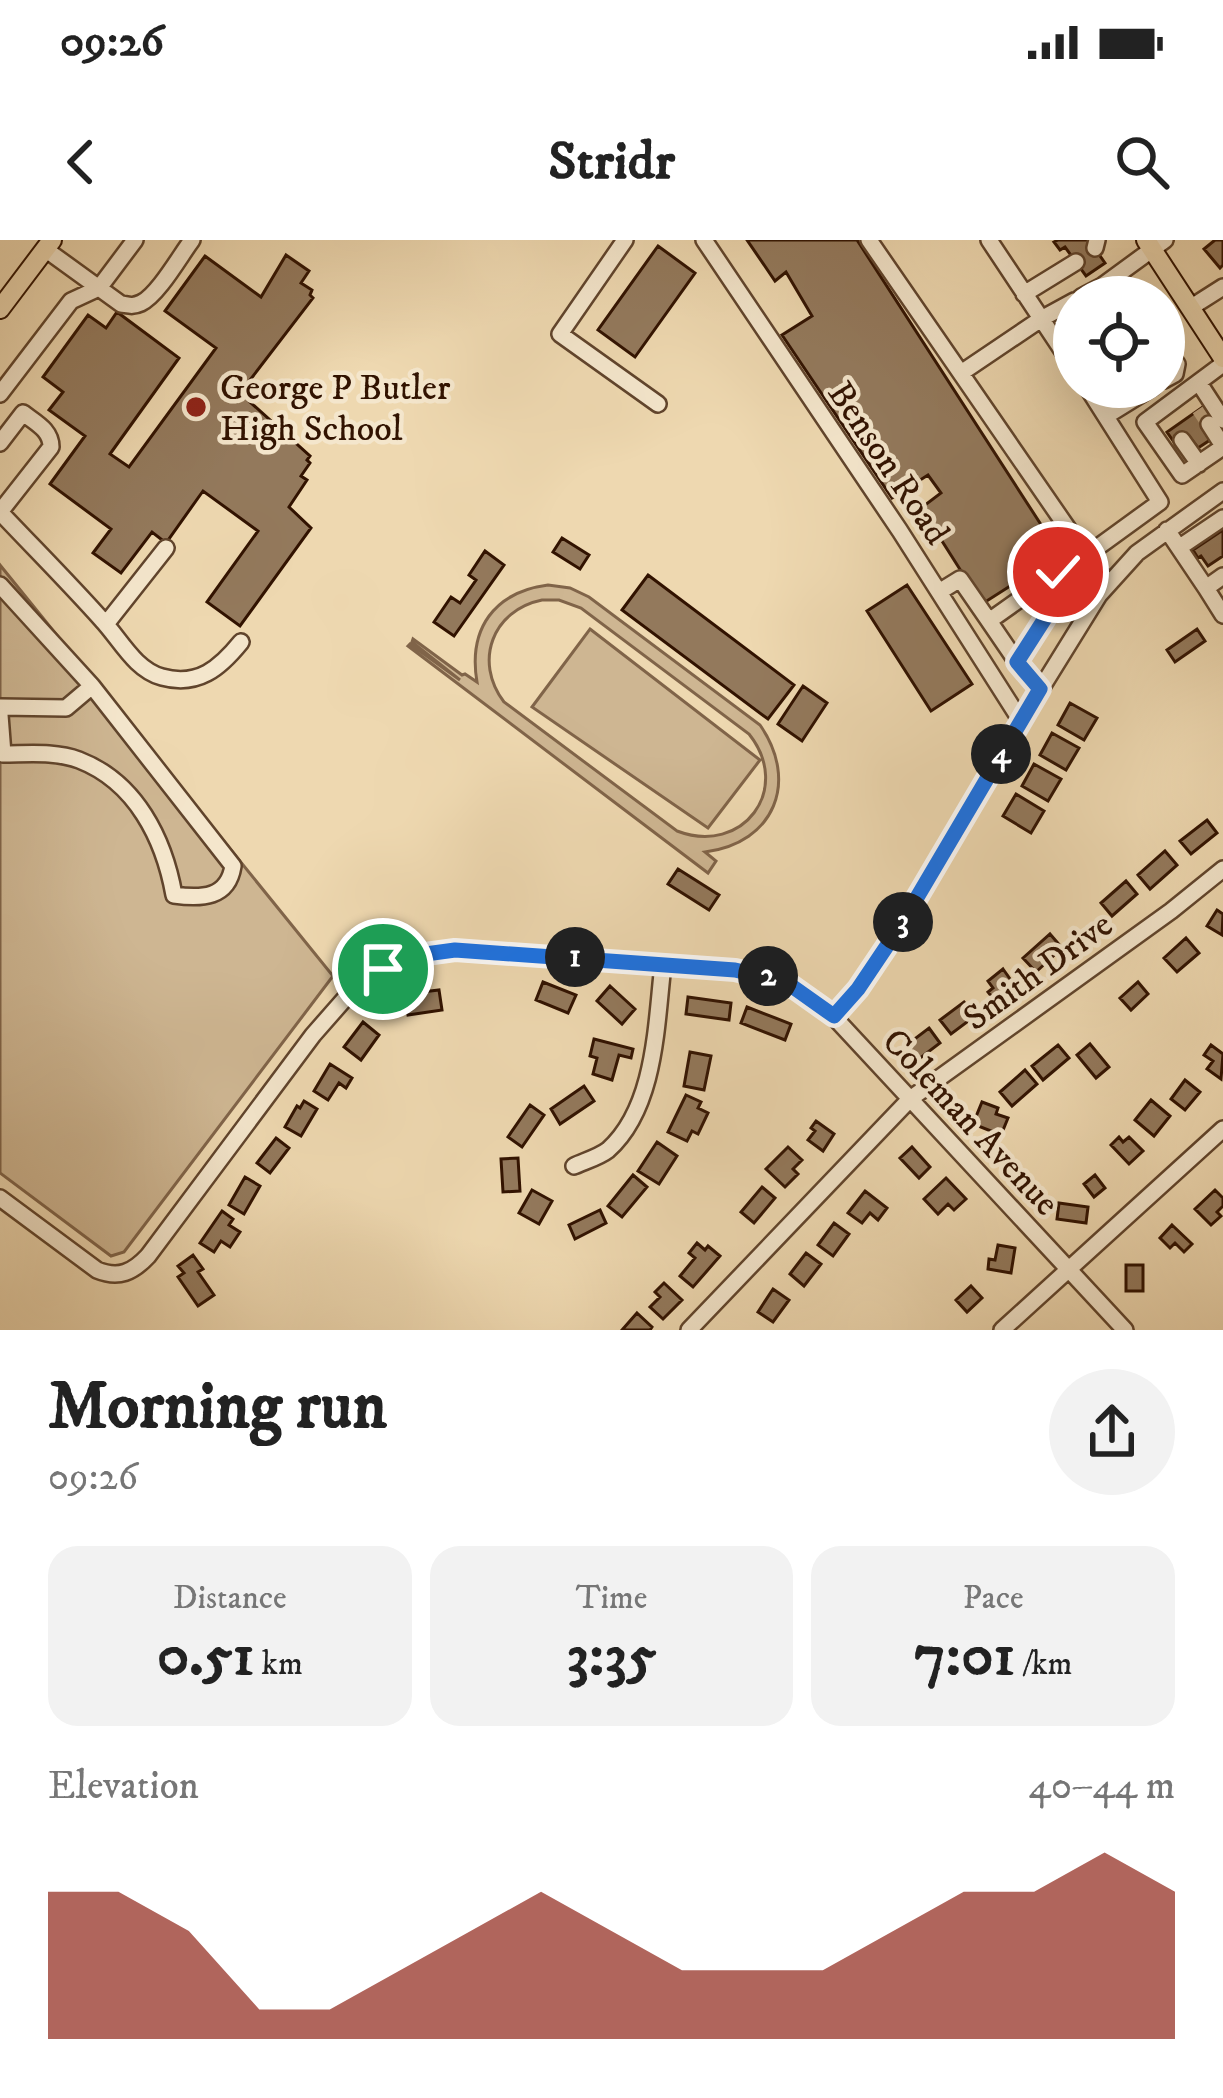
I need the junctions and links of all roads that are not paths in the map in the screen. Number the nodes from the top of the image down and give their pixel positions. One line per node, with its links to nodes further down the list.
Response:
1 (135, 240): 13 (street)
2 (192, 240): 13 (street)
3 (625, 240): 24 (street)
4 (704, 240): 45 (street, Benson Road)
5 (869, 240): 21 (street)
6 (1011, 240): 9 (street)
7 (1154, 243): 11 (street); 15 (main road)
8 (49, 244): 13 (street); 16 (main road)
9 (992, 245): 14 (street)
10 (1076, 262): 14 (street)
11 (1114, 276)
12 (1223, 287): 15 (street)
13 (99, 288): 23 (street)
14 (1024, 294): 18 (street)
15 (1190, 308): 20 (main road)
16 (0, 309)
17 (1053, 313): 18 (street)
18 (1041, 319): 19 (street); 21 (street)
19 (1053, 337)
20 (1223, 361): 22 (street)
21 (961, 374): 40 (street)
22 (1187, 391): 27 (street); 28 (street); 30 (street)
23 (0, 394)
24 (658, 404)
25 (1101, 408): 29 (street)
26 (1119, 408): 29 (street)
27 (1199, 409)
28 (1162, 410): 32 (street); 32 (street)
29 (1106, 416): 40 (street)
30 (1216, 422): 32 (street)
31 (0, 443): 35 (street)
32 (1214, 453): 33 (street)
33 (1223, 470)
34 (1223, 491): 37 (street)
35 (0, 512): 48 (street)
36 (1223, 518): 39 (street)
37 (1168, 530): 39 (street); 42 (street)
38 (166, 548): 48 (street)
39 (1180, 548): 44 (street)
40 (1087, 555): 42 (street)
41 (1223, 576): 44 (street)
42 (1109, 583): 52 (street)
43 (0, 586): 51 (street)
44 (1206, 588): 46 (street)
45 (939, 592): 47 (street); 54 (street, Benson Road)
46 (1223, 615)
47 (989, 621): 50 (street); 50 (street)
48 (106, 624): 49 (street)
49 (241, 642)
50 (1017, 662): 52 (street)
51 (92, 686): 53 (street); 53 (street)
52 (1040, 689): 54 (street)
53 (0, 711)
54 (1021, 721): 57 (street)
55 (1223, 869): 58 (street, Smith Drive)
56 (664, 965): 57 (street, Coleman Avenue); 60 (street); 61 (street, Coleman Avenue)
57 (834, 1016): 58 (street, Coleman Avenue)
58 (910, 1099): 62 (street, Coleman Avenue); 63 (street, Smith Drive)
59 (1223, 1129): 62 (street)
60 (574, 1166)
61 (0, 1198)
62 (1069, 1268): 64 (street); 65 (street, Coleman Avenue)
63 (689, 1330)
64 (1002, 1330)
65 (1125, 1330)

